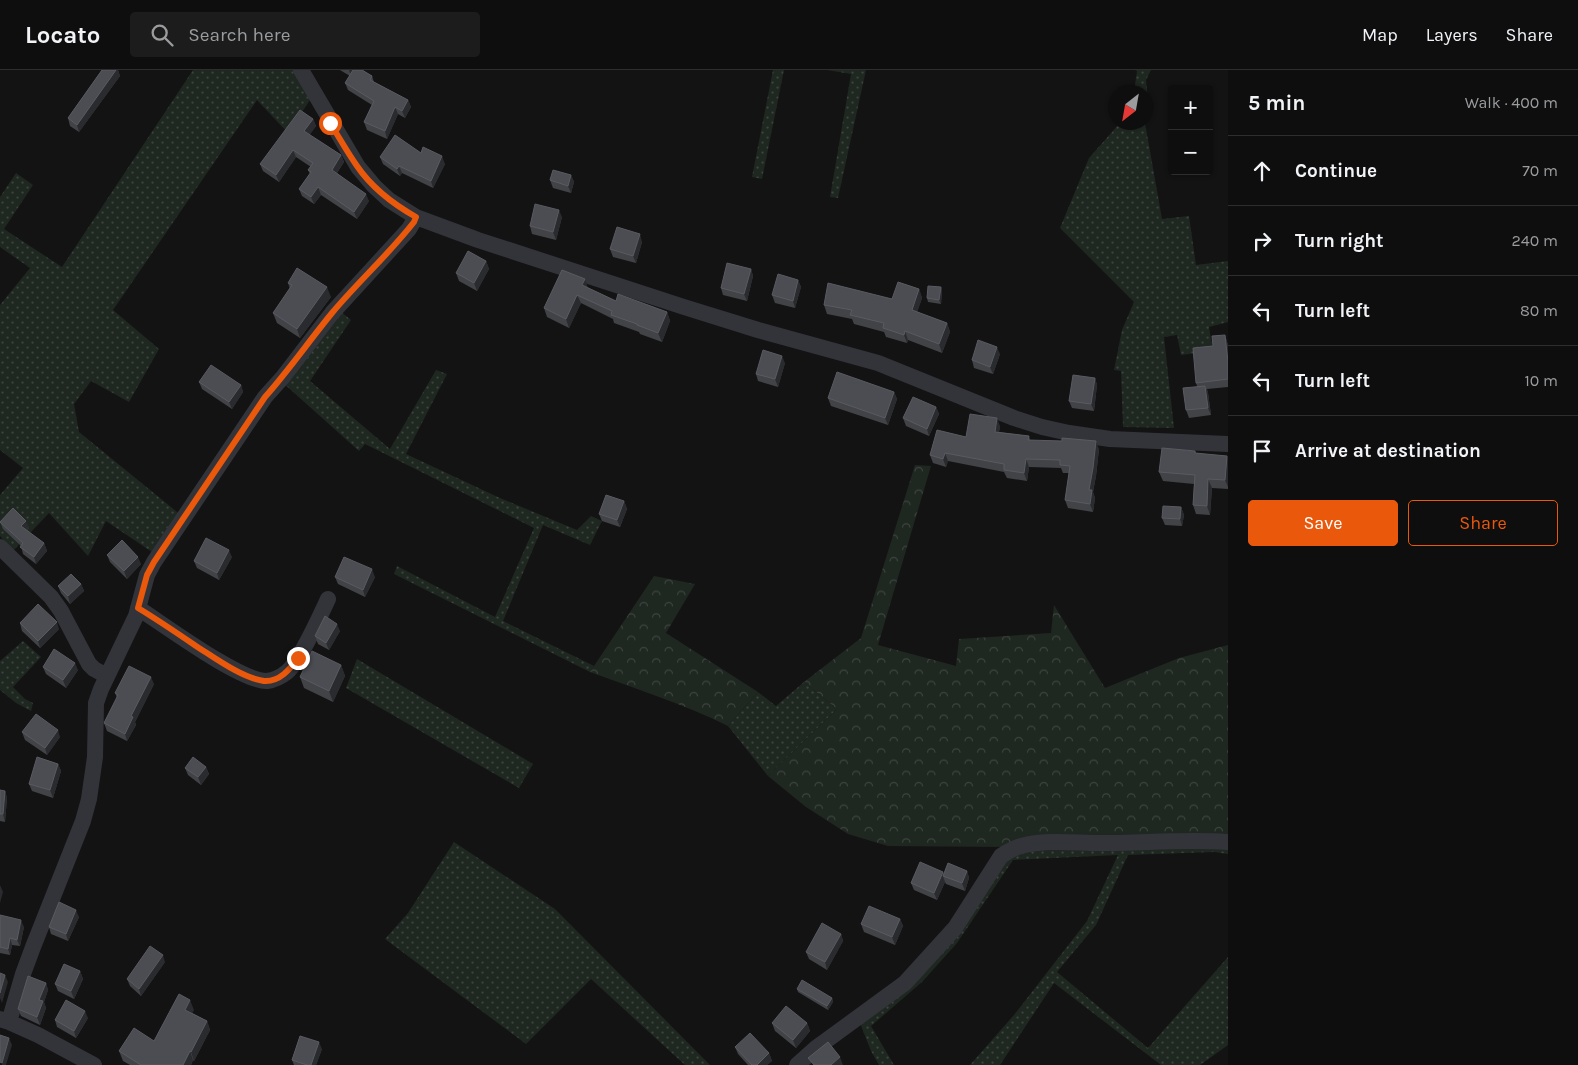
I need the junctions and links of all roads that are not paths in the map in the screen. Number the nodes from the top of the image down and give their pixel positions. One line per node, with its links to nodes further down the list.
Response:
1 (301, 70): 2 (street)
2 (416, 217): 3 (street); 6 (street)
3 (1228, 444)
4 (0, 547): 7 (street)
5 (328, 599): 6 (street)
6 (138, 608): 7 (street)
7 (107, 676): 9 (street)
8 (1228, 842): 11 (street)
9 (4, 1020): 10 (street)
10 (94, 1065)
11 (797, 1065)

